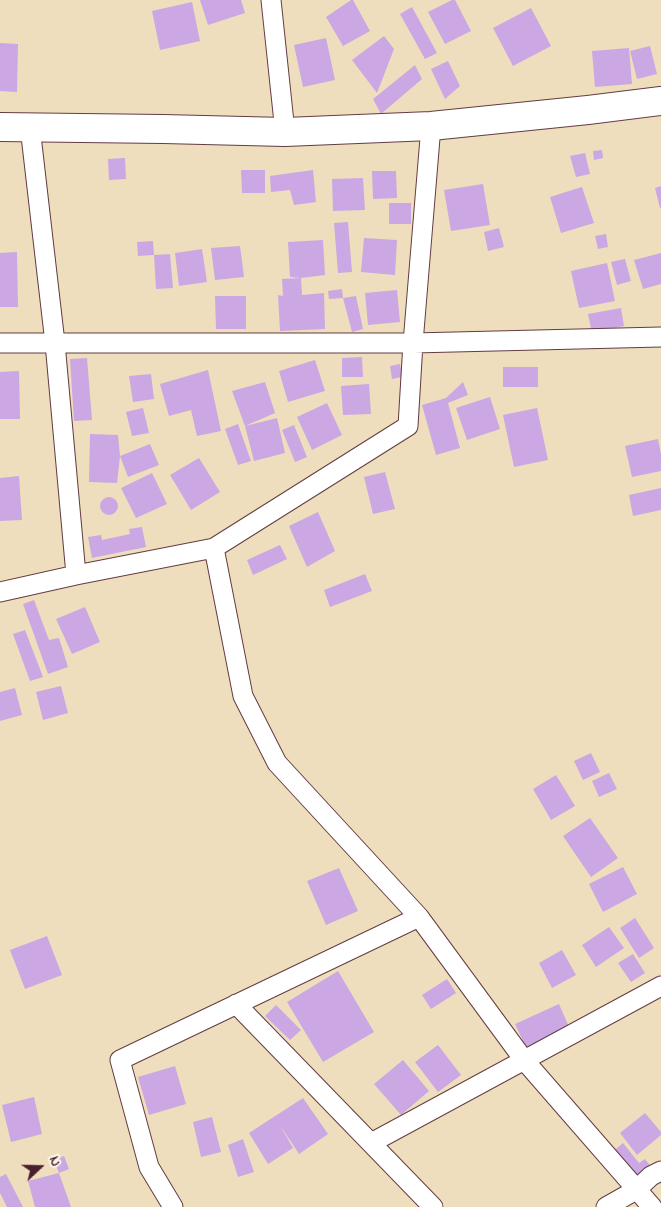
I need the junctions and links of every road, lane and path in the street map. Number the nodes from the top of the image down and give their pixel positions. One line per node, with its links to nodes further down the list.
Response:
1 (271, 0): 6 (street)
2 (661, 101): 3 (main road)
3 (431, 126): 6 (main road); 10 (street)
4 (0, 127): 5 (main road)
5 (30, 127): 6 (main road); 9 (street)
6 (285, 132)
7 (661, 337): 10 (street)
8 (0, 343): 9 (street)
9 (55, 343): 10 (street); 12 (street)
10 (413, 343): 11 (street)
11 (214, 548): 12 (street); 14 (street)
12 (76, 575): 13 (street)
13 (0, 592)
14 (419, 917): 16 (street); 17 (street)
15 (661, 986): 17 (street)
16 (236, 1004): 18 (street); 21 (street)
17 (524, 1060): 18 (street); 20 (street)
18 (371, 1143): 22 (street)
19 (661, 1171): 20 (street)
20 (636, 1190): 23 (street); 24 (street)
21 (173, 1207)
22 (432, 1207)
23 (606, 1207)
24 (652, 1207)

